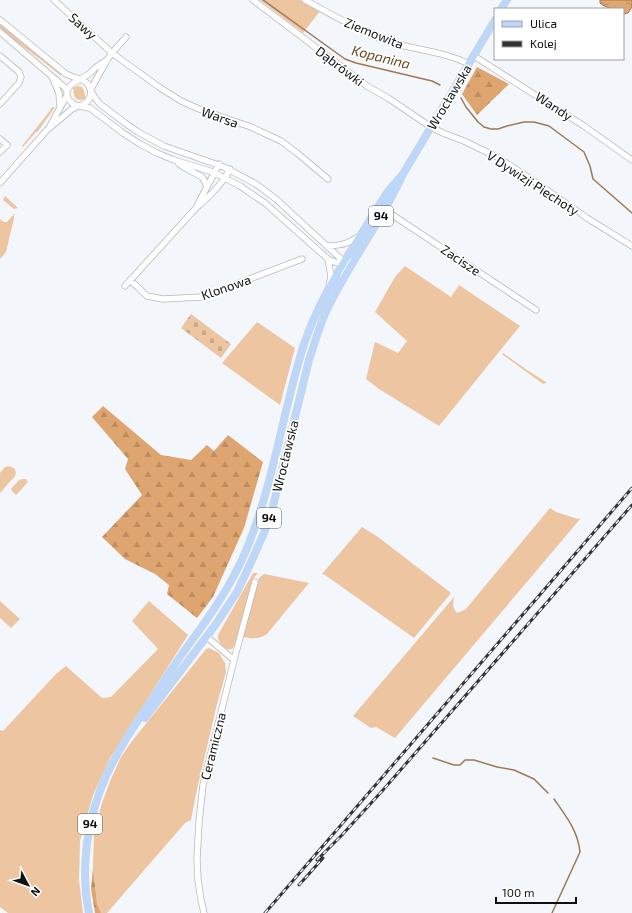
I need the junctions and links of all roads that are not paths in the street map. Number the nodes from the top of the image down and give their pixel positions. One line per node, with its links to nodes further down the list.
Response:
1 (54, 0): 8 (street, Sawy)
2 (253, 0): 20 (street, Dąbrówki)
3 (305, 0): 12 (street, Ziemowita)
4 (0, 20): 14 (street)
5 (494, 22): 10 (main road, Wrocławska / 94)
6 (0, 32): 13 (street)
7 (126, 37): 8 (street)
8 (112, 53): 11 (street); 31 (street, Warsa)
9 (0, 56): 17 (street)
10 (474, 56): 12 (main road, Wrocławska / 94); 25 (street, Wandy)
11 (107, 60): 14 (street); 15 (street)
12 (469, 64): 20 (main road, Wrocławska / 94)
13 (51, 75): 16 (street); 19 (street)
14 (81, 79): 15 (street); 16 (street)
15 (91, 90): 18 (street); 26 (street)
16 (67, 93): 18 (street); 19 (street)
17 (0, 104)
18 (79, 106): 21 (street); 24 (street)
19 (60, 108): 21 (street)
20 (431, 127): 29 (main road, Wrocławska / 94); 38 (street, V Dywizji Piechoty)
21 (47, 130): 32 (street)
22 (0, 139): 23 (street)
23 (0, 152)
24 (174, 160): 28 (street); 33 (street)
25 (632, 160)
26 (219, 164): 27 (street); 28 (street)
27 (230, 169): 30 (street); 37 (street)
28 (214, 173): 30 (street); 33 (street)
29 (403, 174): 35 (main road, Wrocławska / 94); 36 (main road, Wrocławska / 94)
30 (226, 178): 34 (street); 41 (street)
31 (328, 179)
32 (0, 183)
33 (207, 187): 34 (street)
34 (196, 208): 43 (street)
35 (385, 210): 39 (main road, Wrocławska / 94); 47 (street, Zacisze)
36 (360, 235): 37 (street); 42 (main road, Wrocławska / 94)
37 (328, 246): 42 (street)
38 (632, 246)
39 (356, 258): 42 (street); 44 (main road, Wrocławska / 94)
40 (302, 259): 43 (street, Klonowa)
41 (328, 259): 42 (street); 46 (street)
42 (343, 264): 44 (street); 46 (main road, Wrocławska / 94)
43 (130, 280): 45 (street)
44 (341, 284): 49 (main road, Wrocławska / 94)
45 (125, 286)
46 (329, 288): 51 (main road, Wrocławska / 94)
47 (536, 310)
48 (254, 582): 50 (street, Ceramiczna)
49 (207, 637): 50 (street); 51 (main road, Wrocławska / 94)
50 (234, 660): 53 (street, Ceramiczna)
51 (126, 742): 52 (main road, Wrocławska / 94)
52 (89, 913)
53 (204, 913)

